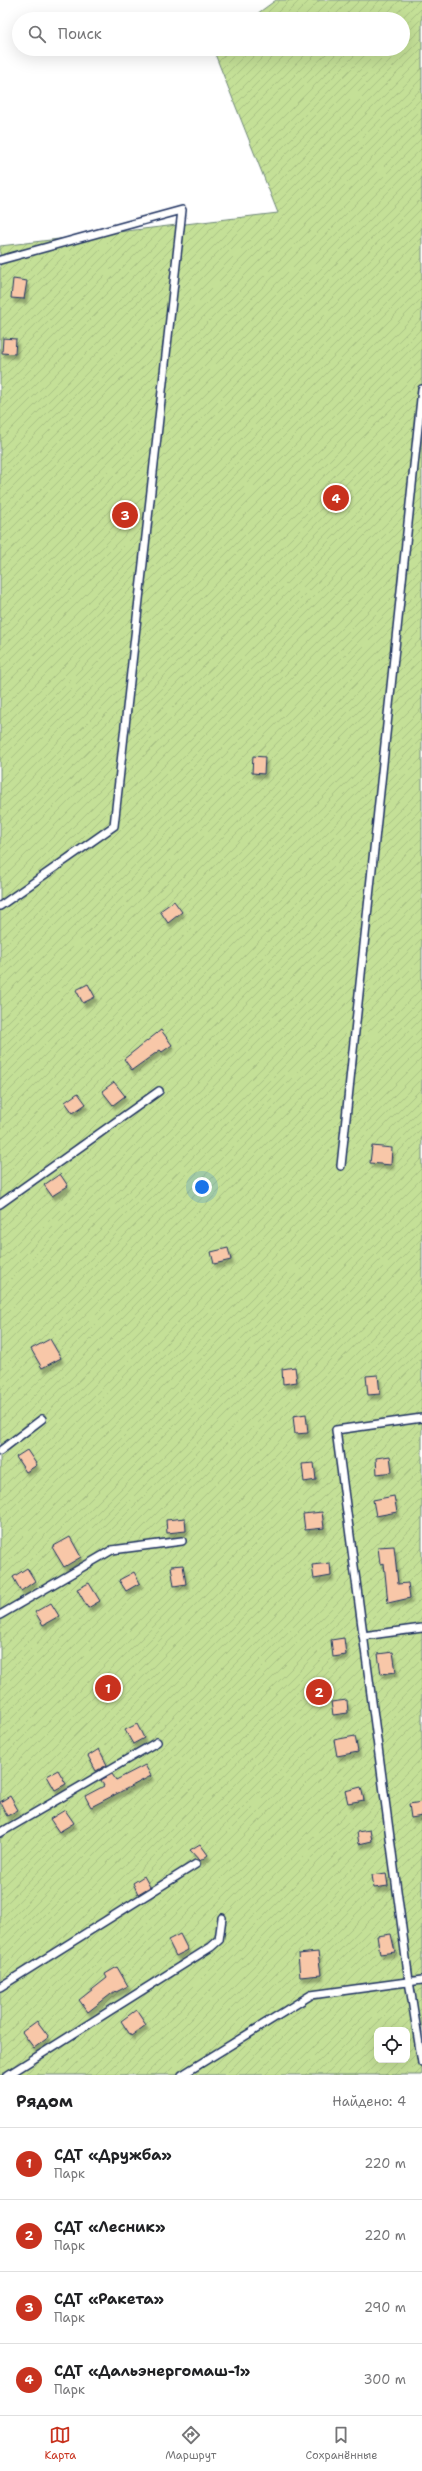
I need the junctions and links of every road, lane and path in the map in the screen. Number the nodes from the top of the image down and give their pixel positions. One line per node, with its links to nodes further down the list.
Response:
1 (0, 260): 3 (lane)
2 (422, 389): 5 (lane)
3 (0, 906)
4 (159, 1091): 6 (lane)
5 (341, 1166)
6 (0, 1204)
7 (422, 1418): 13 (lane)
8 (42, 1419): 9 (lane)
9 (0, 1451)
10 (182, 1541): 11 (lane)
11 (0, 1615)
12 (422, 1628): 13 (lane)
13 (363, 1636): 19 (lane)
14 (157, 1742): 15 (lane)
15 (0, 1833)
16 (196, 1864): 20 (lane)
17 (222, 1918): 22 (lane)
18 (422, 1980): 19 (lane)
19 (409, 1981): 21 (lane); 23 (lane)
20 (0, 1987)
21 (422, 2063)
22 (8, 2075)
23 (182, 2075)

